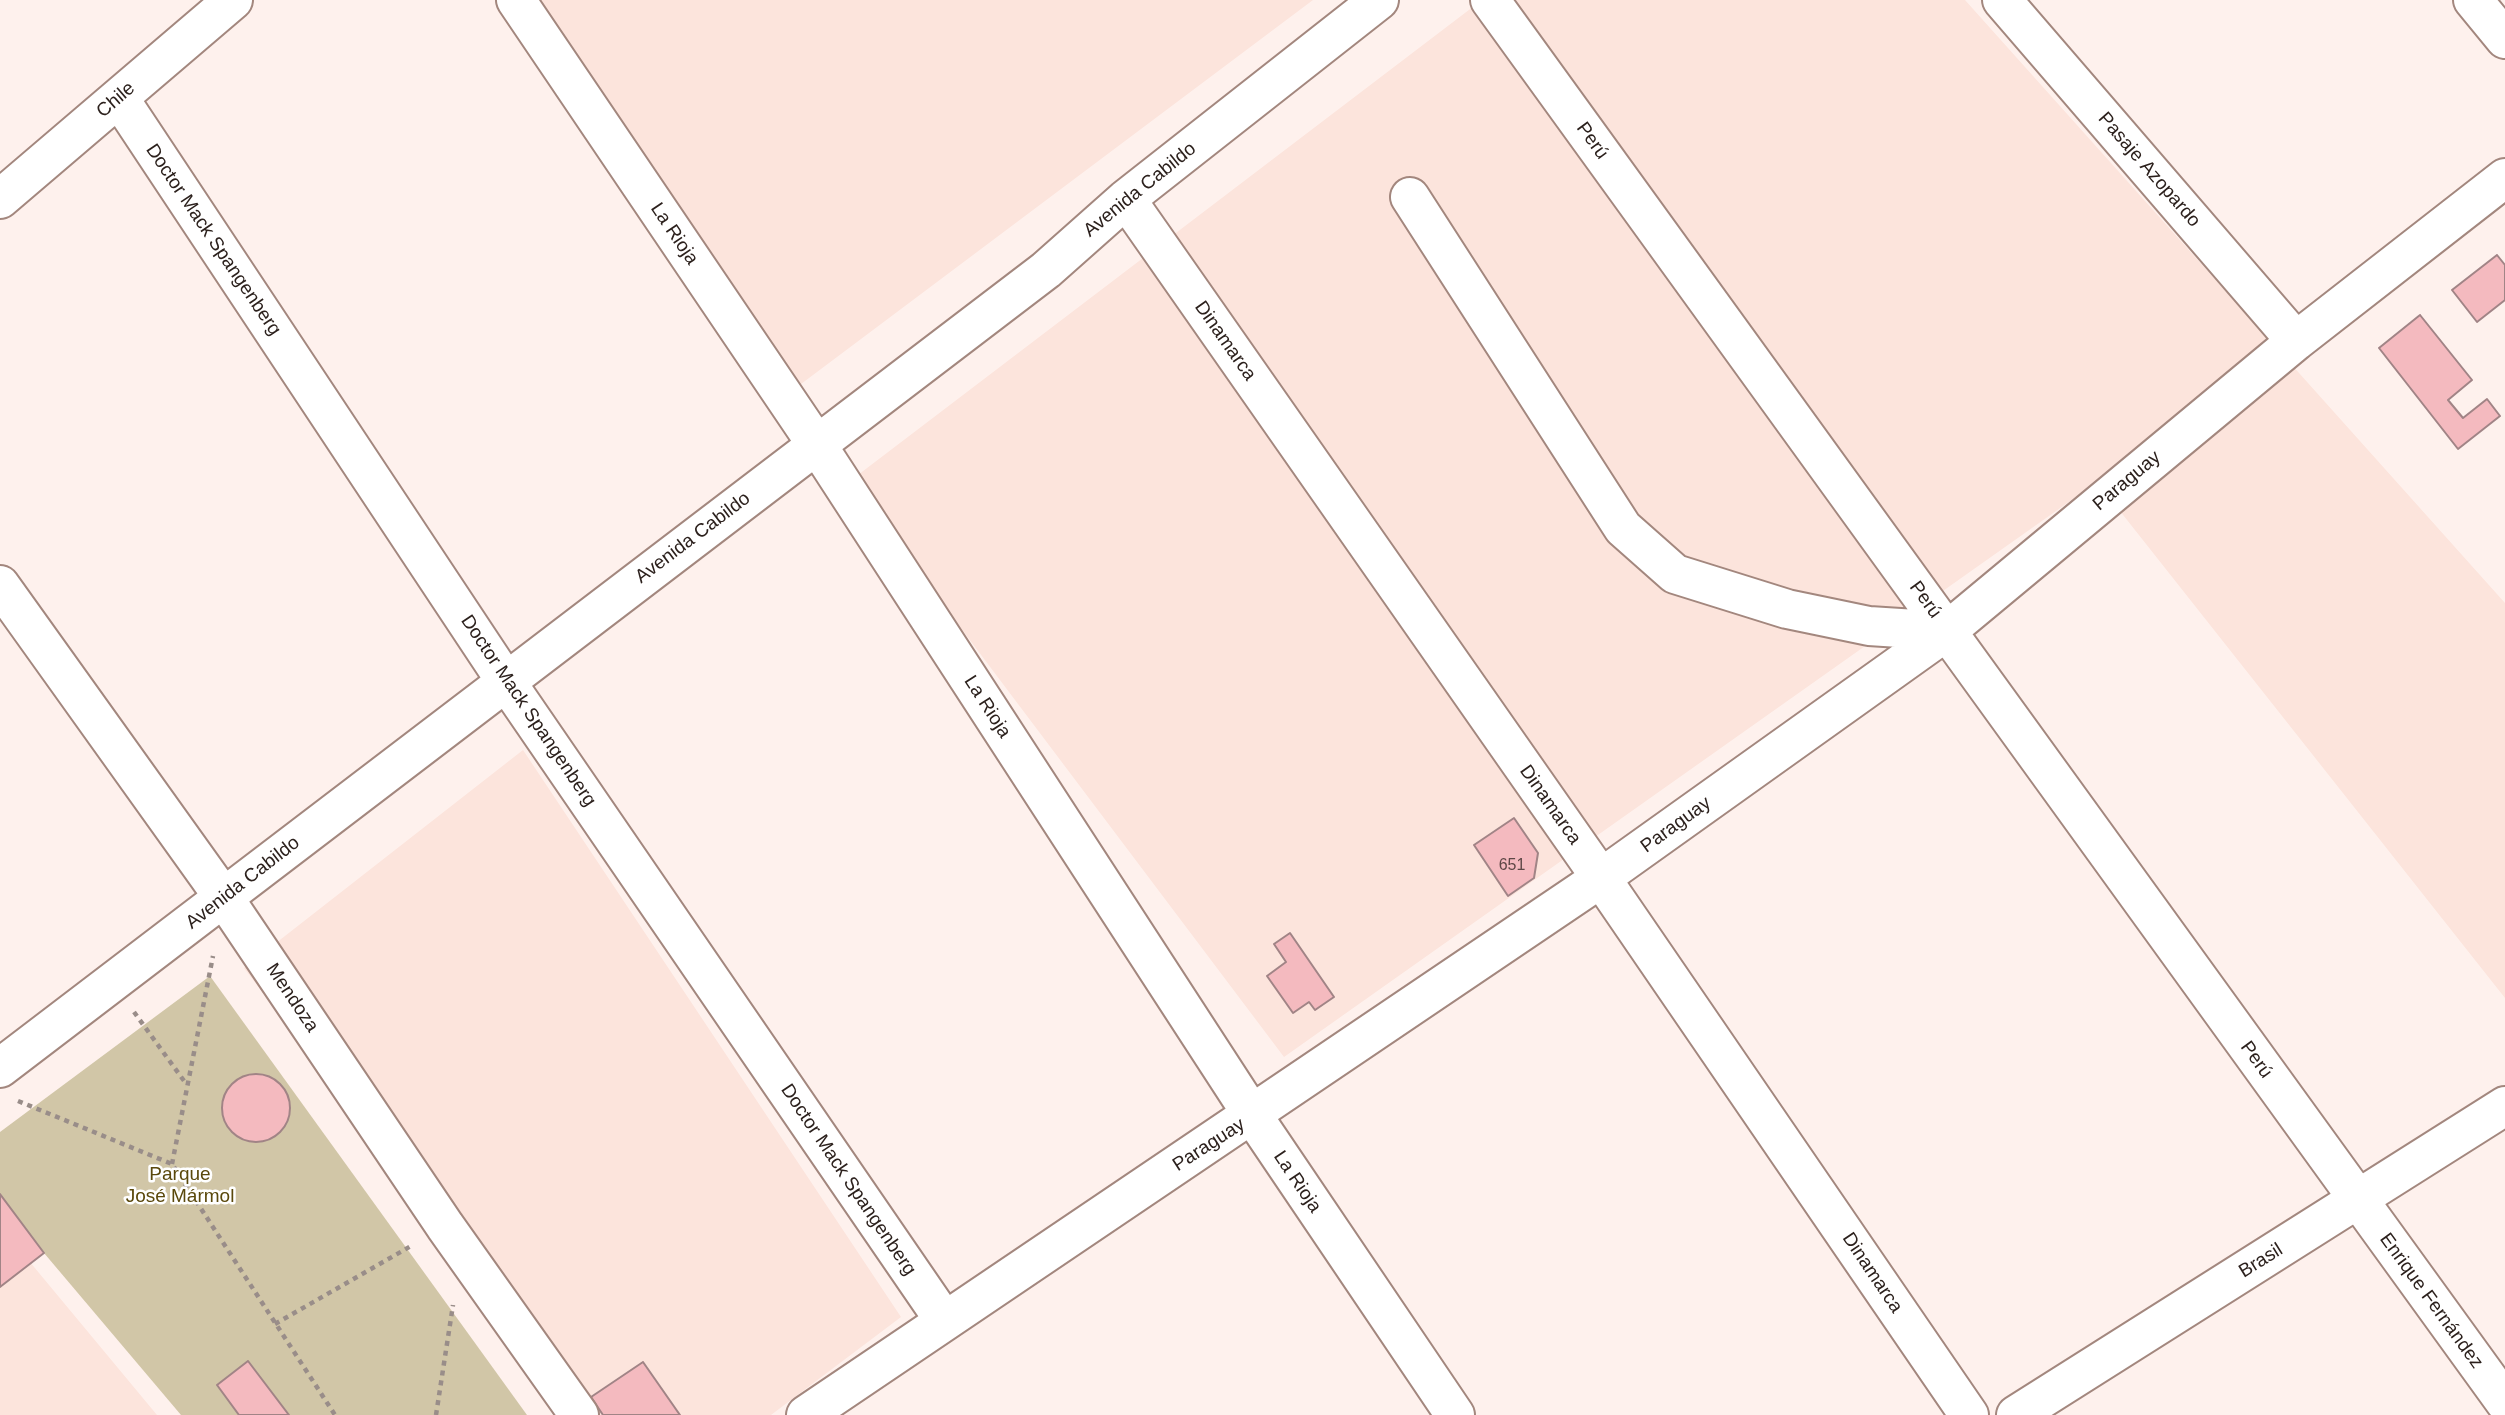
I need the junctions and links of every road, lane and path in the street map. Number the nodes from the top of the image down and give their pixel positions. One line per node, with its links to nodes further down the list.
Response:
1 (233, 0): 8 (street, Chile)
2 (516, 0): 14 (street, La Rioja)
3 (1379, 0): 12 (street, Avenida Cabildo)
4 (1490, 0): 16 (street, Perú)
5 (2002, 0): 13 (street, Pasaje Azopardo)
6 (2473, 0): 7 (street)
7 (2505, 39)
8 (119, 98): 11 (street, Chile); 17 (street, Doctor Mack Spangenberg)
9 (2505, 178): 13 (street, Paraguay)
10 (1410, 197): 16 (street)
11 (0, 200)
12 (1126, 200): 14 (street, Avenida Cabildo); 18 (street, Dinamarca)
13 (2296, 341): 16 (street, Paraguay)
14 (817, 445): 17 (street, Avenida Cabildo); 24 (street, La Rioja)
15 (0, 585): 19 (street, Mendoza)
16 (1947, 631): 18 (street, Paraguay); 26 (street, Perú)
17 (505, 680): 19 (street, Avenida Cabildo); 28 (street, Doctor Mack Spangenberg)
18 (1601, 878): 24 (street, Paraguay); 36 (street, Dinamarca)
19 (225, 898): 20 (street, Avenida Cabildo); 22 (path); 27 (street, Mendoza)
20 (112, 982): 21 (street, Avenida Cabildo); 22 (path)
21 (6, 1083): 25 (path)
22 (187, 1086): 25 (path)
23 (2505, 1106): 26 (street, Brasil)
24 (1253, 1116): 28 (street, Paraguay); 35 (street, La Rioja)
25 (172, 1164): 29 (path)
26 (2358, 1200): 30 (street, Enrique Fernández); 37 (street, Brasil)
27 (453, 1238): 29 (path); 32 (path); 33 (street, Mendoza)
28 (944, 1320): 34 (street, Paraguay)
29 (275, 1324): 31 (path)
30 (2505, 1402)
31 (335, 1415)
32 (436, 1415)
33 (579, 1415)
34 (806, 1415)
35 (1455, 1415)
36 (1969, 1415)
37 (2016, 1415)

